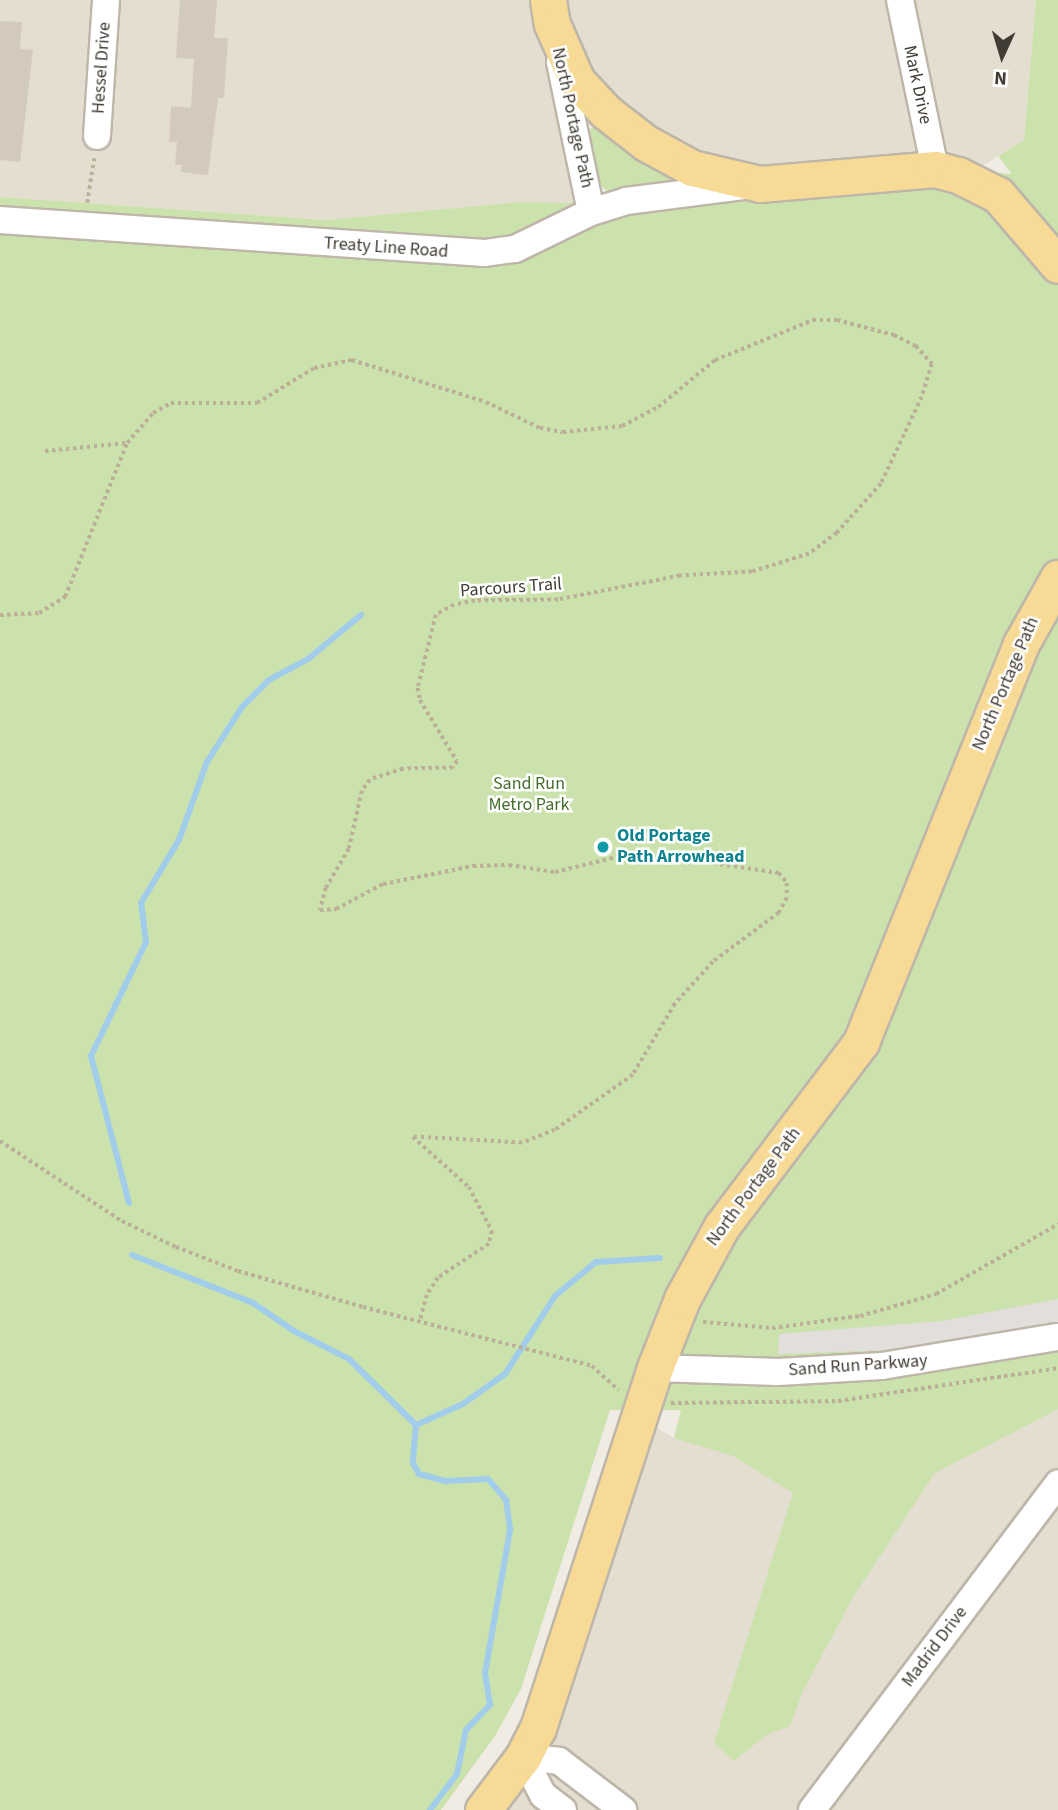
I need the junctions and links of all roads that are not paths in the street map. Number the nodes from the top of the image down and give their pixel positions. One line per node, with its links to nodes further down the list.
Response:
1 (106, 0): 4 (street, Hessel Drive)
2 (900, 0): 5 (street, Mark Drive)
3 (550, 12): 6 (main road, North Portage Path); 7 (street, North Portage Path)
4 (97, 136)
5 (935, 169): 6 (main road, North Portage Path); 9 (main road, North Portage Path)
6 (760, 184): 7 (street, Treaty Line Road)
7 (591, 212): 8 (street, Treaty Line Road)
8 (0, 220)
9 (1058, 265)
10 (1058, 578): 12 (main road, North Portage Path)
11 (1058, 1337): 12 (street, Sand Run Parkway)
12 (655, 1368): 14 (main road, North Portage Path)
13 (1058, 1483): 18 (street, Madrid Drive)
14 (523, 1757): 15 (main road, North Portage Path); 16 (street); 17 (street)
15 (483, 1810)
16 (563, 1810)
17 (623, 1810)
18 (811, 1810)

